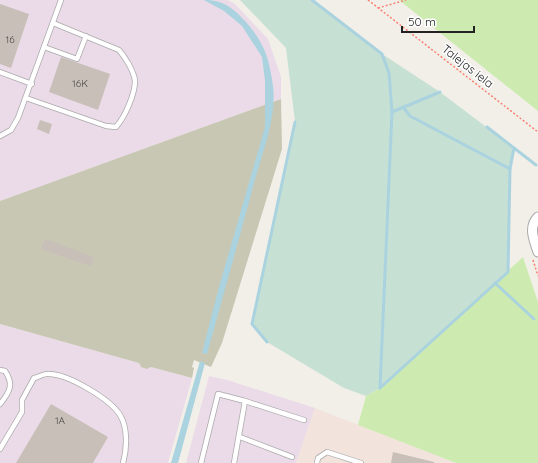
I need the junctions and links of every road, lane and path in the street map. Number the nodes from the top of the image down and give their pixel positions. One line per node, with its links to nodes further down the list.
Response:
1 (61, 0): 5 (lane)
2 (368, 0): 4 (path, Talejas iela)
3 (406, 0): 4 (path)
4 (378, 8): 11 (path, Talejas iela)
5 (53, 24): 6 (lane); 7 (lane)
6 (86, 36): 7 (lane); 10 (lane)
7 (44, 47): 9 (lane)
8 (0, 72): 9 (lane)
9 (32, 84): 10 (lane)
10 (26, 98): 12 (lane)
11 (538, 132)
12 (0, 136)
13 (537, 218): 14 (street)
14 (538, 252)
15 (0, 370): 17 (lane)
16 (246, 401): 18 (lane); 19 (lane); 23 (lane)
17 (0, 404)
18 (304, 420)
19 (240, 437): 21 (lane); 24 (lane)
20 (0, 449): 22 (lane)
21 (292, 457)
22 (123, 463)
23 (201, 463)
24 (234, 463)
25 (317, 463): 26 (lane)
26 (361, 463)

